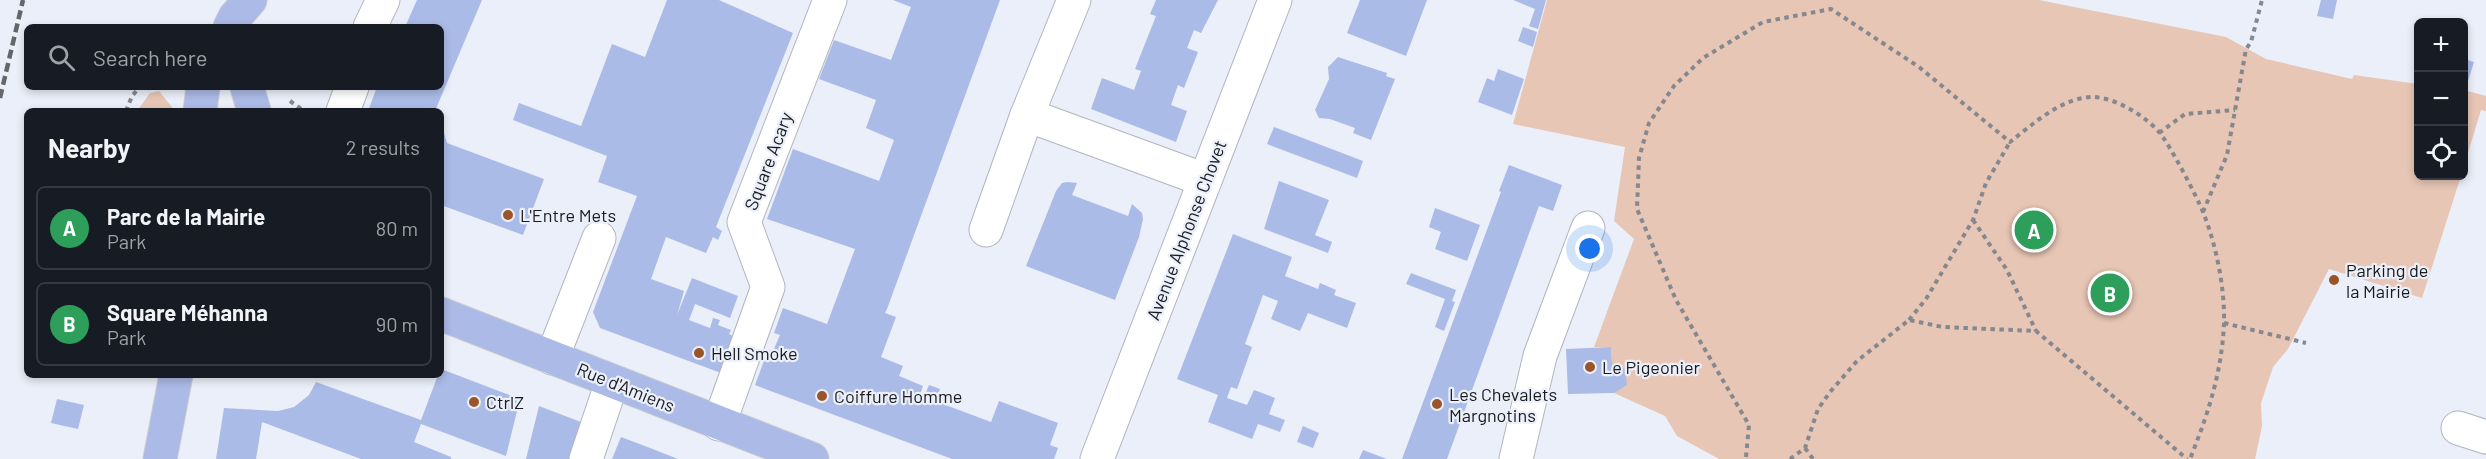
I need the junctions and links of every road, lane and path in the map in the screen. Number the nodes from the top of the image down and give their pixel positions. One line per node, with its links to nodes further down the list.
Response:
1 (250, 0): 8 (main road)
2 (256, 0): 9 (main road)
3 (383, 0): 10 (street)
4 (830, 0): 37 (street, Square Acary)
5 (1074, 0): 20 (street)
6 (1275, 0): 23 (street, Avenue Alphonse Chovet)
7 (2262, 0): 19 (path)
8 (232, 24)
9 (259, 24)
10 (371, 24)
11 (137, 90): 15 (path)
12 (203, 90): 16 (main road)
13 (248, 90): 17 (main road)
14 (351, 90): 18 (street)
15 (127, 108)
16 (200, 108)
17 (253, 108)
18 (344, 108)
19 (2235, 110): 21 (path); 24 (path)
20 (1027, 115): 23 (street); 27 (street)
21 (2159, 133): 22 (path); 24 (path)
22 (2010, 142): 25 (path); 39 (path)
23 (1205, 180): 43 (street, Avenue Alphonse Chovet)
24 (2203, 212): 31 (path)
25 (1973, 220): 30 (path); 32 (path)
26 (1588, 228): 44 (street)
27 (986, 230)
28 (599, 238): 34 (street)
29 (444, 315): 34 (main road, Rue d'Amiens)
30 (1909, 320): 32 (path); 38 (path)
31 (2224, 323): 33 (path); 47 (path)
32 (2036, 331): 47 (path)
33 (2306, 342)
34 (552, 358): 36 (main road, Rue d'Amiens)
35 (175, 378): 40 (main road)
36 (612, 382): 37 (main road, Rue d'Amiens); 41 (street)
37 (719, 424): 42 (main road, Rue d'Amiens)
38 (1805, 448): 45 (path); 46 (path)
39 (1746, 457)
40 (160, 459)
41 (586, 459)
42 (812, 459)
43 (1097, 459)
44 (1516, 459)
45 (1790, 459)
46 (1813, 459)
47 (2188, 459)

